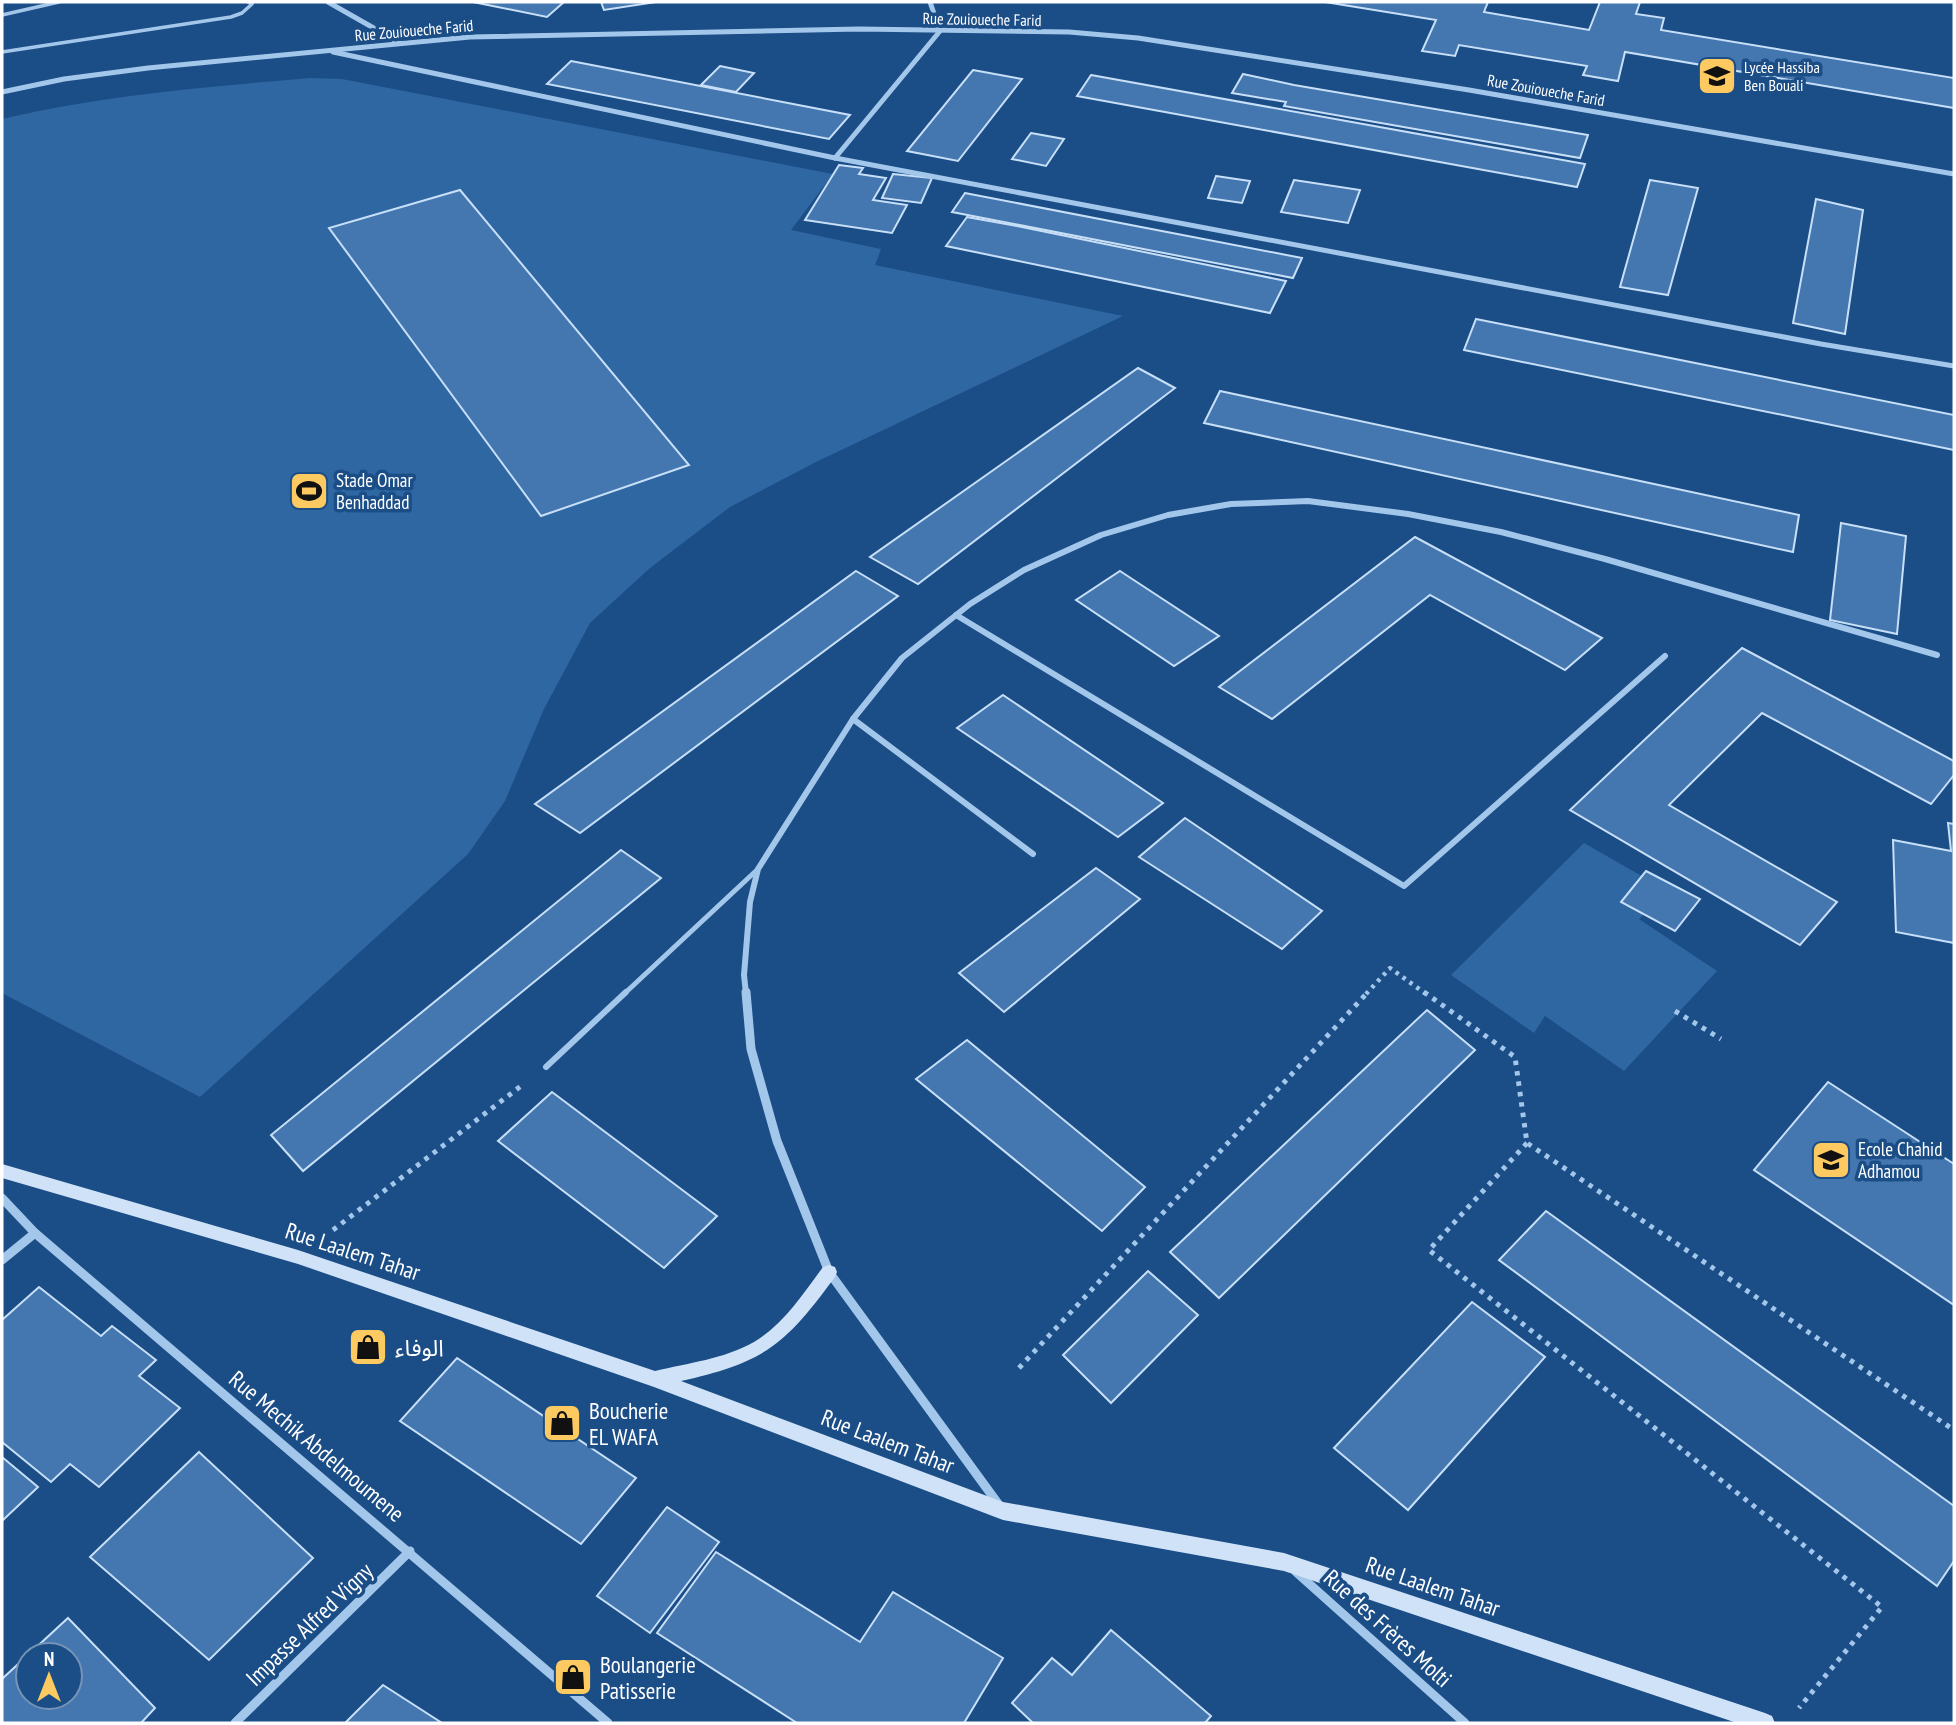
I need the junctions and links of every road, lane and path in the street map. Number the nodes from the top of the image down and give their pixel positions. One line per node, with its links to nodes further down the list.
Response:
1 (59, 2): 5 (lane)
2 (248, 2): 9 (lane)
3 (328, 2): 7 (street)
4 (930, 2): 6 (street)
5 (2, 15)
6 (940, 31): 7 (street, Rue Zouioueche Farid); 11 (street); 12 (street, Rue Zouioueche Farid)
7 (400, 43): 8 (street, Rue Zouioueche Farid)
8 (326, 51): 10 (street, Rue Zouioueche Farid); 11 (street)
9 (2, 52)
10 (2, 92)
11 (835, 158): 13 (street)
12 (1954, 174)
13 (1954, 366)
14 (956, 615): 15 (street); 16 (street); 17 (street)
15 (1937, 654)
16 (1665, 656)
17 (853, 719): 18 (street); 19 (street)
18 (1033, 854)
19 (758, 869): 22 (lane); 29 (street)
20 (1675, 1011): 21 (path)
21 (1721, 1039)
22 (546, 1067): 27 (path)
23 (1527, 1143): 30 (path); 32 (path); 36 (path)
24 (2, 1171): 27 (main road, Rue Laalem Tahar)
25 (2, 1198): 26 (street, Rue Mechik Abdelmoumene)
26 (36, 1233): 28 (street); 34 (street, Rue Mechik Abdelmoumene)
27 (298, 1258): 31 (main road, Rue Laalem Tahar)
28 (2, 1260)
29 (829, 1272): 31 (main road); 33 (street)
30 (1019, 1368)
31 (655, 1380): 33 (main road, Rue Laalem Tahar)
32 (1954, 1430)
33 (1003, 1511): 35 (main road, Rue Laalem Tahar)
34 (410, 1551): 37 (street, Impasse Alfred Vigny); 38 (street, Rue Mechik Abdelmoumene)
35 (1284, 1562): 39 (street, Rue des Frères Molti); 40 (main road, Rue Laalem Tahar)
36 (1795, 1713)
37 (235, 1723)
38 (608, 1723)
39 (1465, 1723)
40 (1765, 1723)

